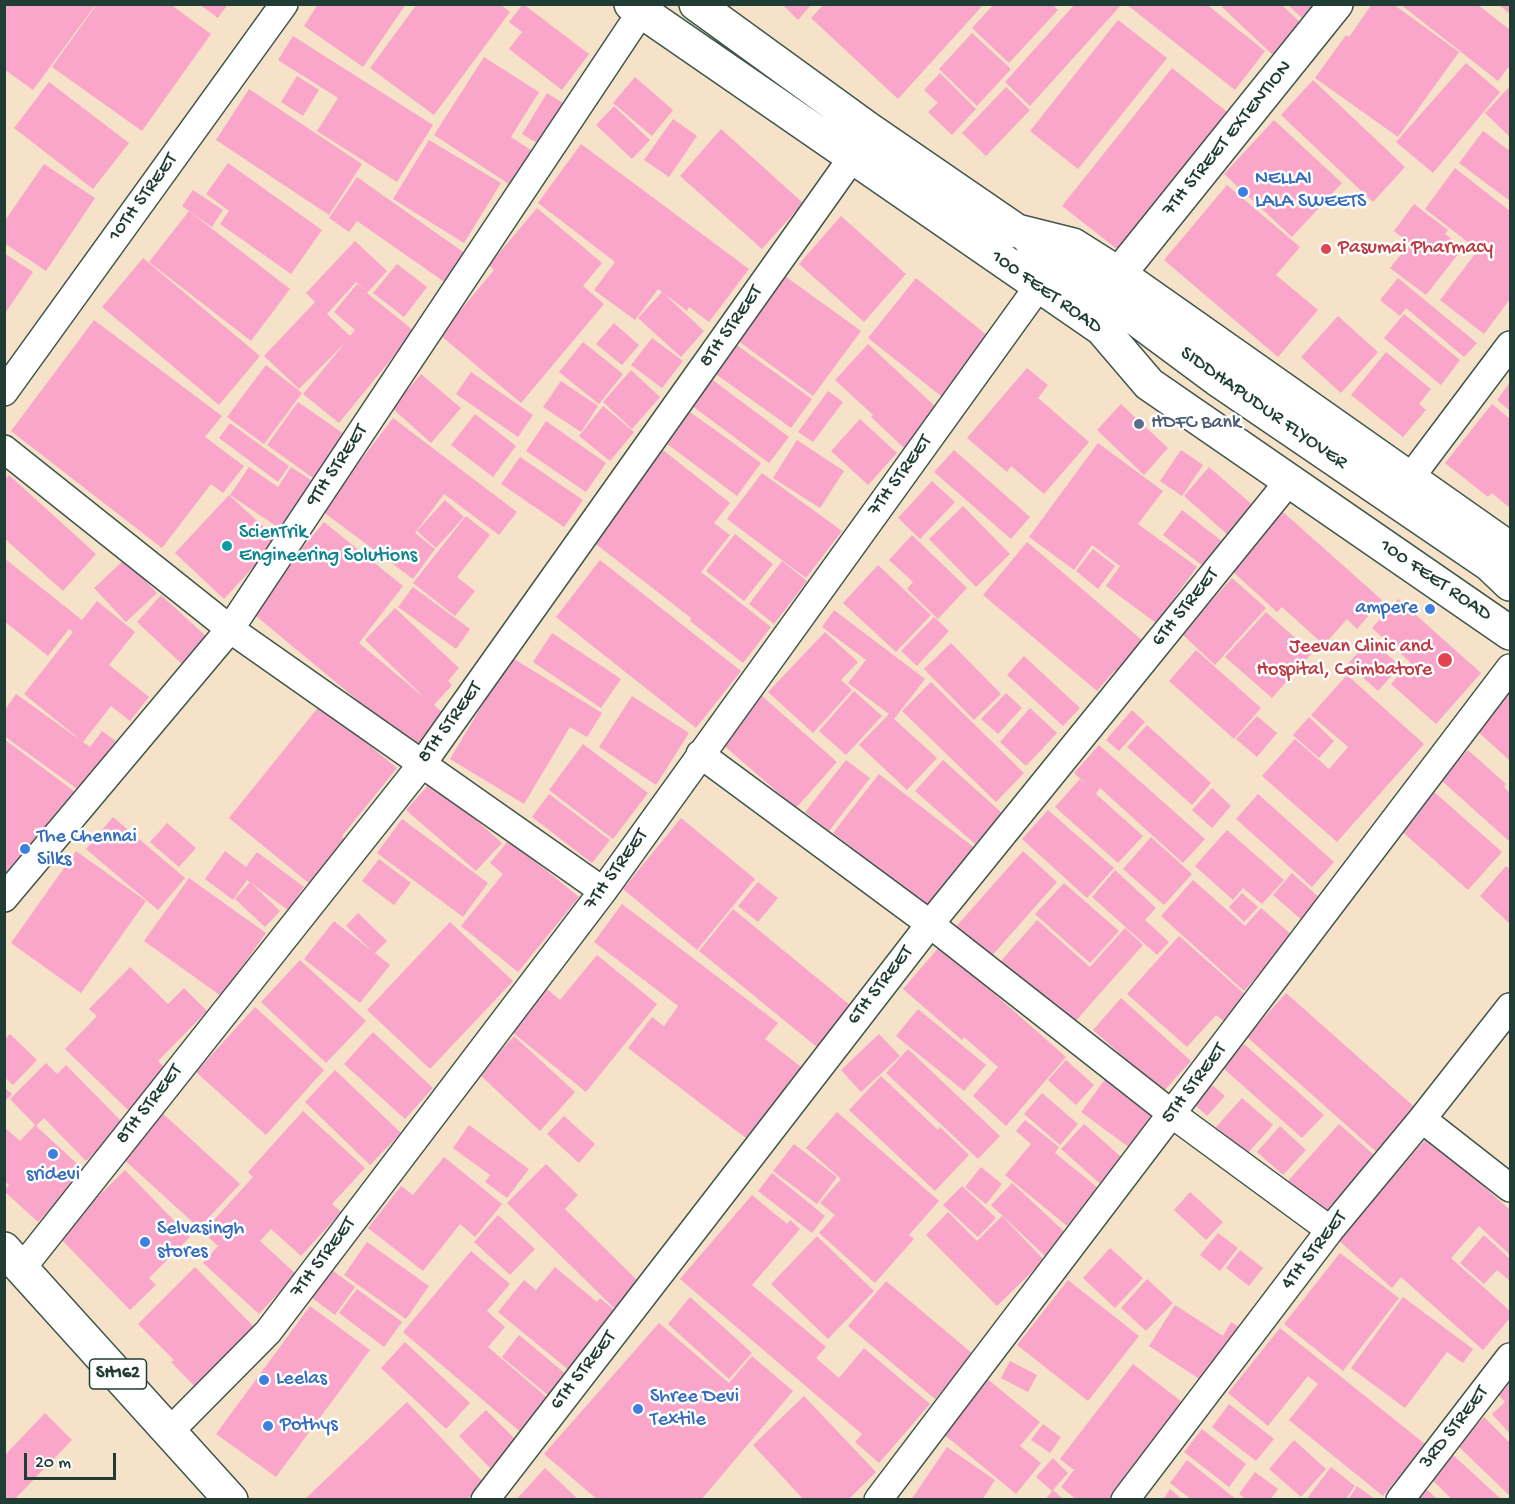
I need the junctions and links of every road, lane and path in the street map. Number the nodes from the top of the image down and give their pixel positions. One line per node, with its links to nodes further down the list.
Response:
1 (284, 4): 9 (street, 10TH STREET)
2 (1336, 4): 7 (main road, 7TH STREET EXTENTION)
3 (636, 8): 5 (main road, 100 FEET ROAD); 16 (street, 9TH STREET)
4 (709, 8): 7 (main road, 100 FEET ROAD)
5 (852, 158): 6 (main road, 100 FEET ROAD); 20 (street, 8TH STREET)
6 (1038, 287): 7 (main road, 100 FEET ROAD); 19 (street, 7TH STREET)
7 (1110, 301): 11 (main road, 100 FEET ROAD); 12 (main road, 100 FEET ROAD); 14 (main road, SIDDHAPUDUR FLYOVER); 15 (main road, SIDDHAPUDUR FLYOVER)
8 (1510, 345): 11 (street)
9 (4, 392)
10 (4, 449): 16 (street)
11 (1410, 478): 13 (main road, 100 FEET ROAD)
12 (1289, 481): 17 (main road, 100 FEET ROAD); 23 (street, 6TH STREET)
13 (1510, 549)
14 (1510, 584)
15 (1510, 598)
16 (230, 629): 20 (street); 22 (street, 9TH STREET)
17 (1510, 633)
18 (1510, 668): 25 (street, 5TH STREET)
19 (700, 754): 21 (street, 7TH STREET); 23 (street)
20 (422, 764): 21 (street); 29 (street, 8TH STREET)
21 (603, 891): 31 (street, 7TH STREET)
22 (4, 898)
23 (930, 924): 25 (street); 33 (street, 6TH STREET)
24 (1510, 1007): 26 (street, 4TH STREET)
25 (1172, 1114): 28 (street); 34 (street, 5TH STREET)
26 (1422, 1119): 27 (street); 28 (street, 4TH STREET)
27 (1510, 1188)
28 (1330, 1230): 35 (street, 4TH STREET)
29 (13, 1259): 31 (main road, SH162)
30 (1509, 1362): 36 (street, 3RD STREET)
31 (169, 1432): 32 (main road, SH162)
32 (231, 1500)
33 (485, 1500)
34 (878, 1500)
35 (1125, 1500)
36 (1400, 1500)

